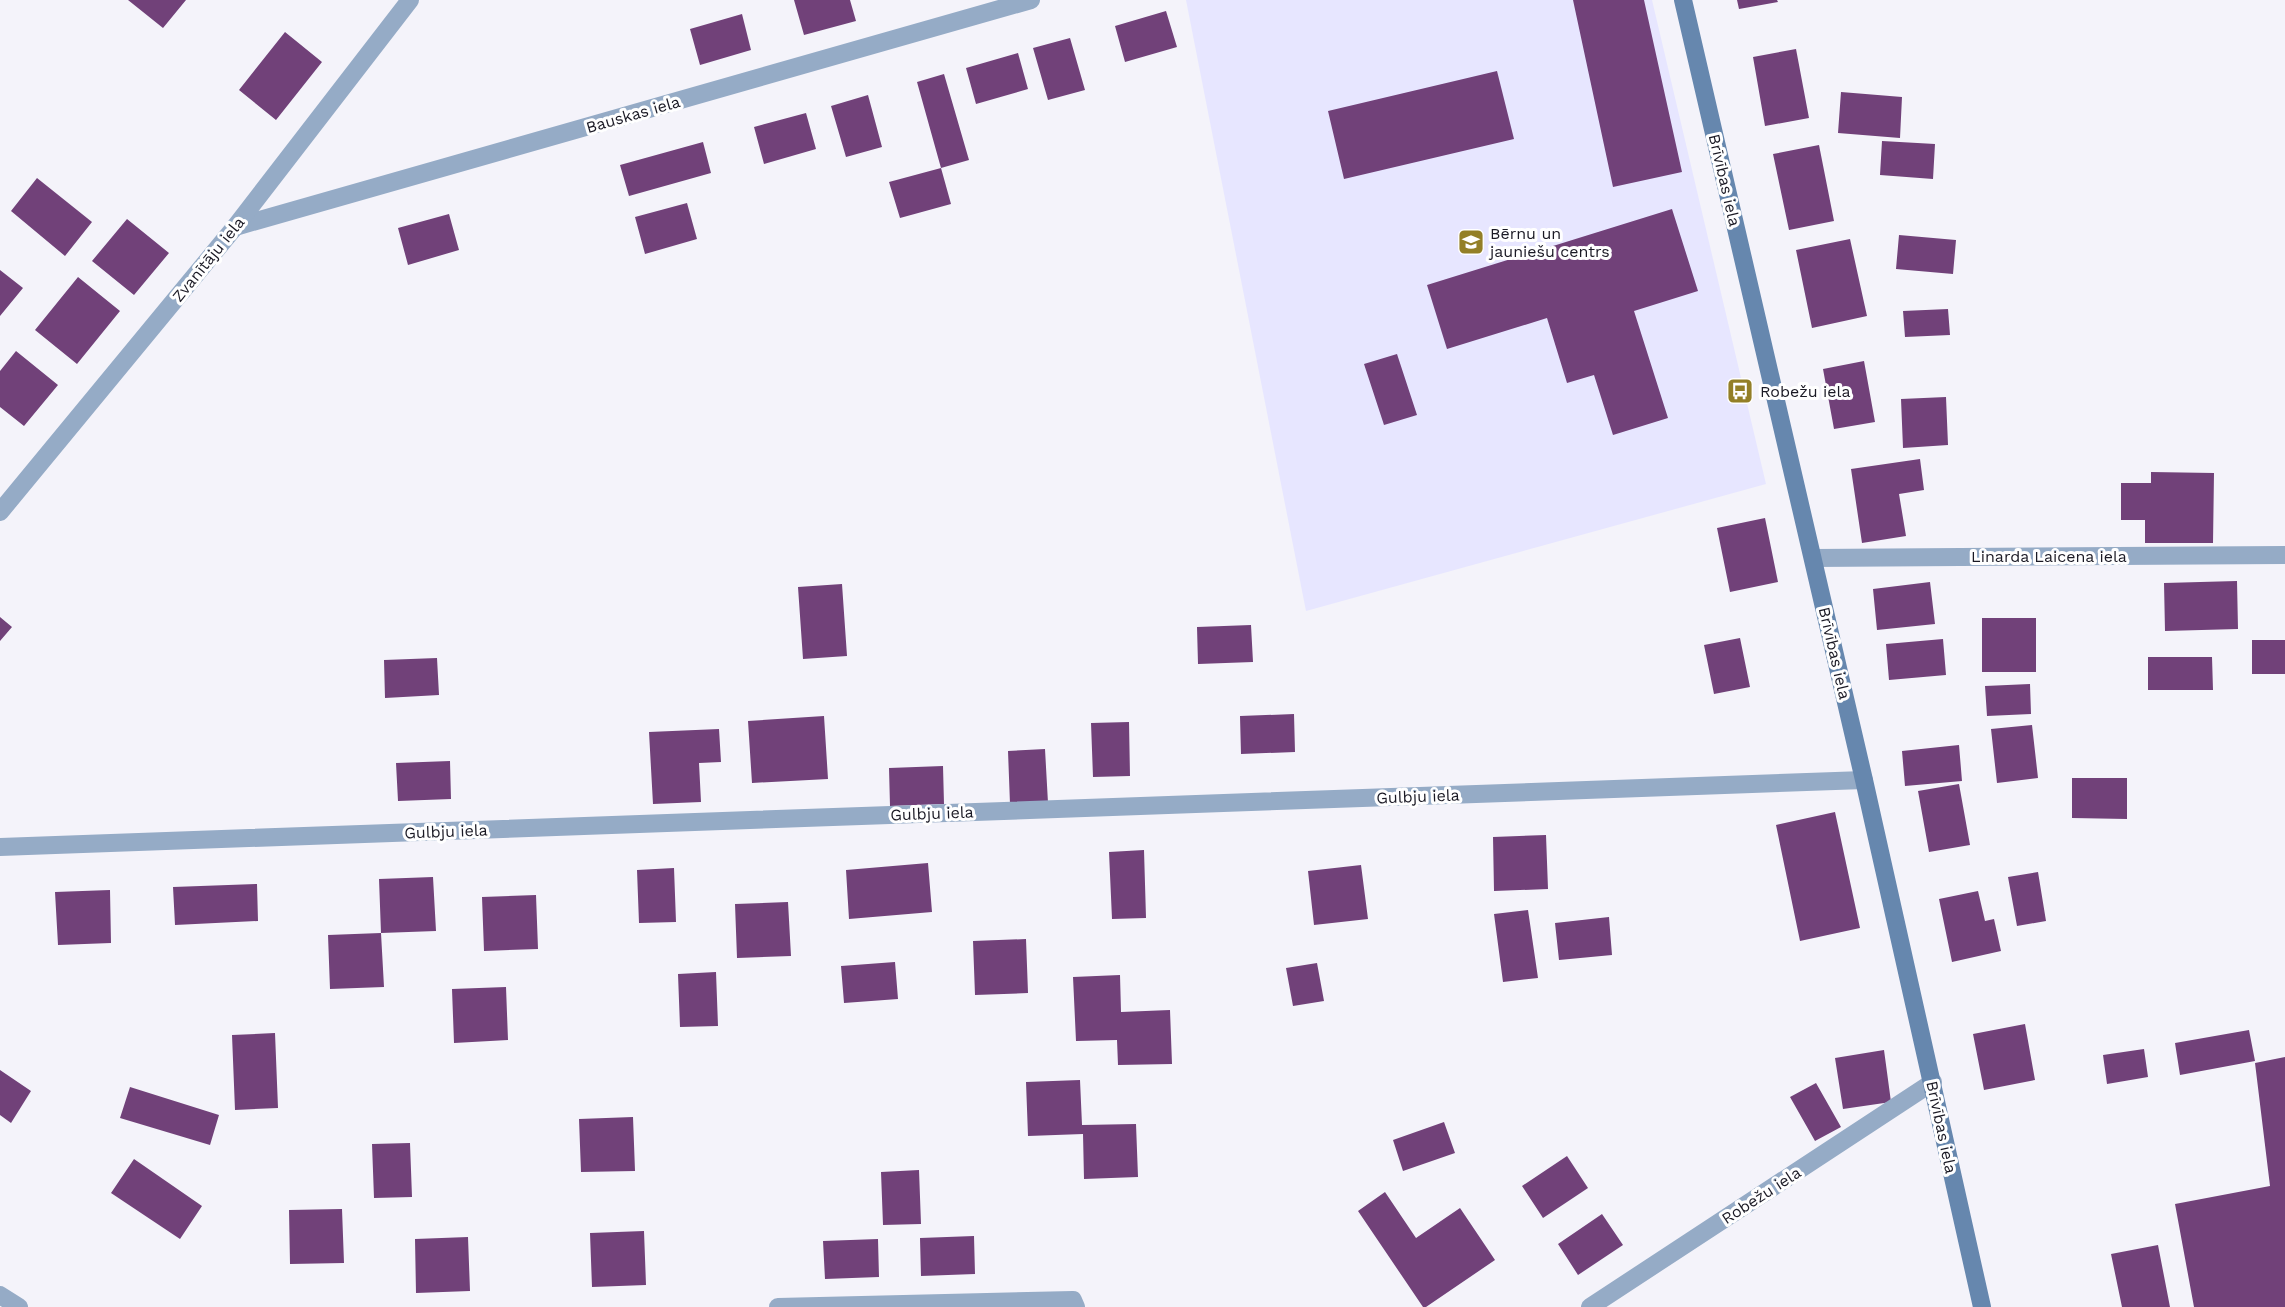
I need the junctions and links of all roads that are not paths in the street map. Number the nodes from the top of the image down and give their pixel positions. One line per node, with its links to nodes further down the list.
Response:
1 (410, 0): 4 (street, Zvanītāju iela)
2 (1031, 0): 4 (street, Bauskas iela)
3 (1683, 0): 7 (main road, Brīvības iela)
4 (235, 228): 5 (street, Zvanītāju iela)
5 (0, 512)
6 (2285, 555): 7 (street, Linarda Laicena iela)
7 (1813, 558): 8 (main road, Brīvības iela)
8 (1864, 780): 9 (street, Gulbju iela); 10 (main road, Brīvības iela)
9 (0, 847)
10 (1933, 1082): 15 (street, Robežu iela); 16 (main road, Brīvības iela)
11 (0, 1294): 12 (street)
12 (19, 1307)
13 (778, 1307): 14 (street)
14 (1076, 1307)
15 (1590, 1307)
16 (1982, 1307)

